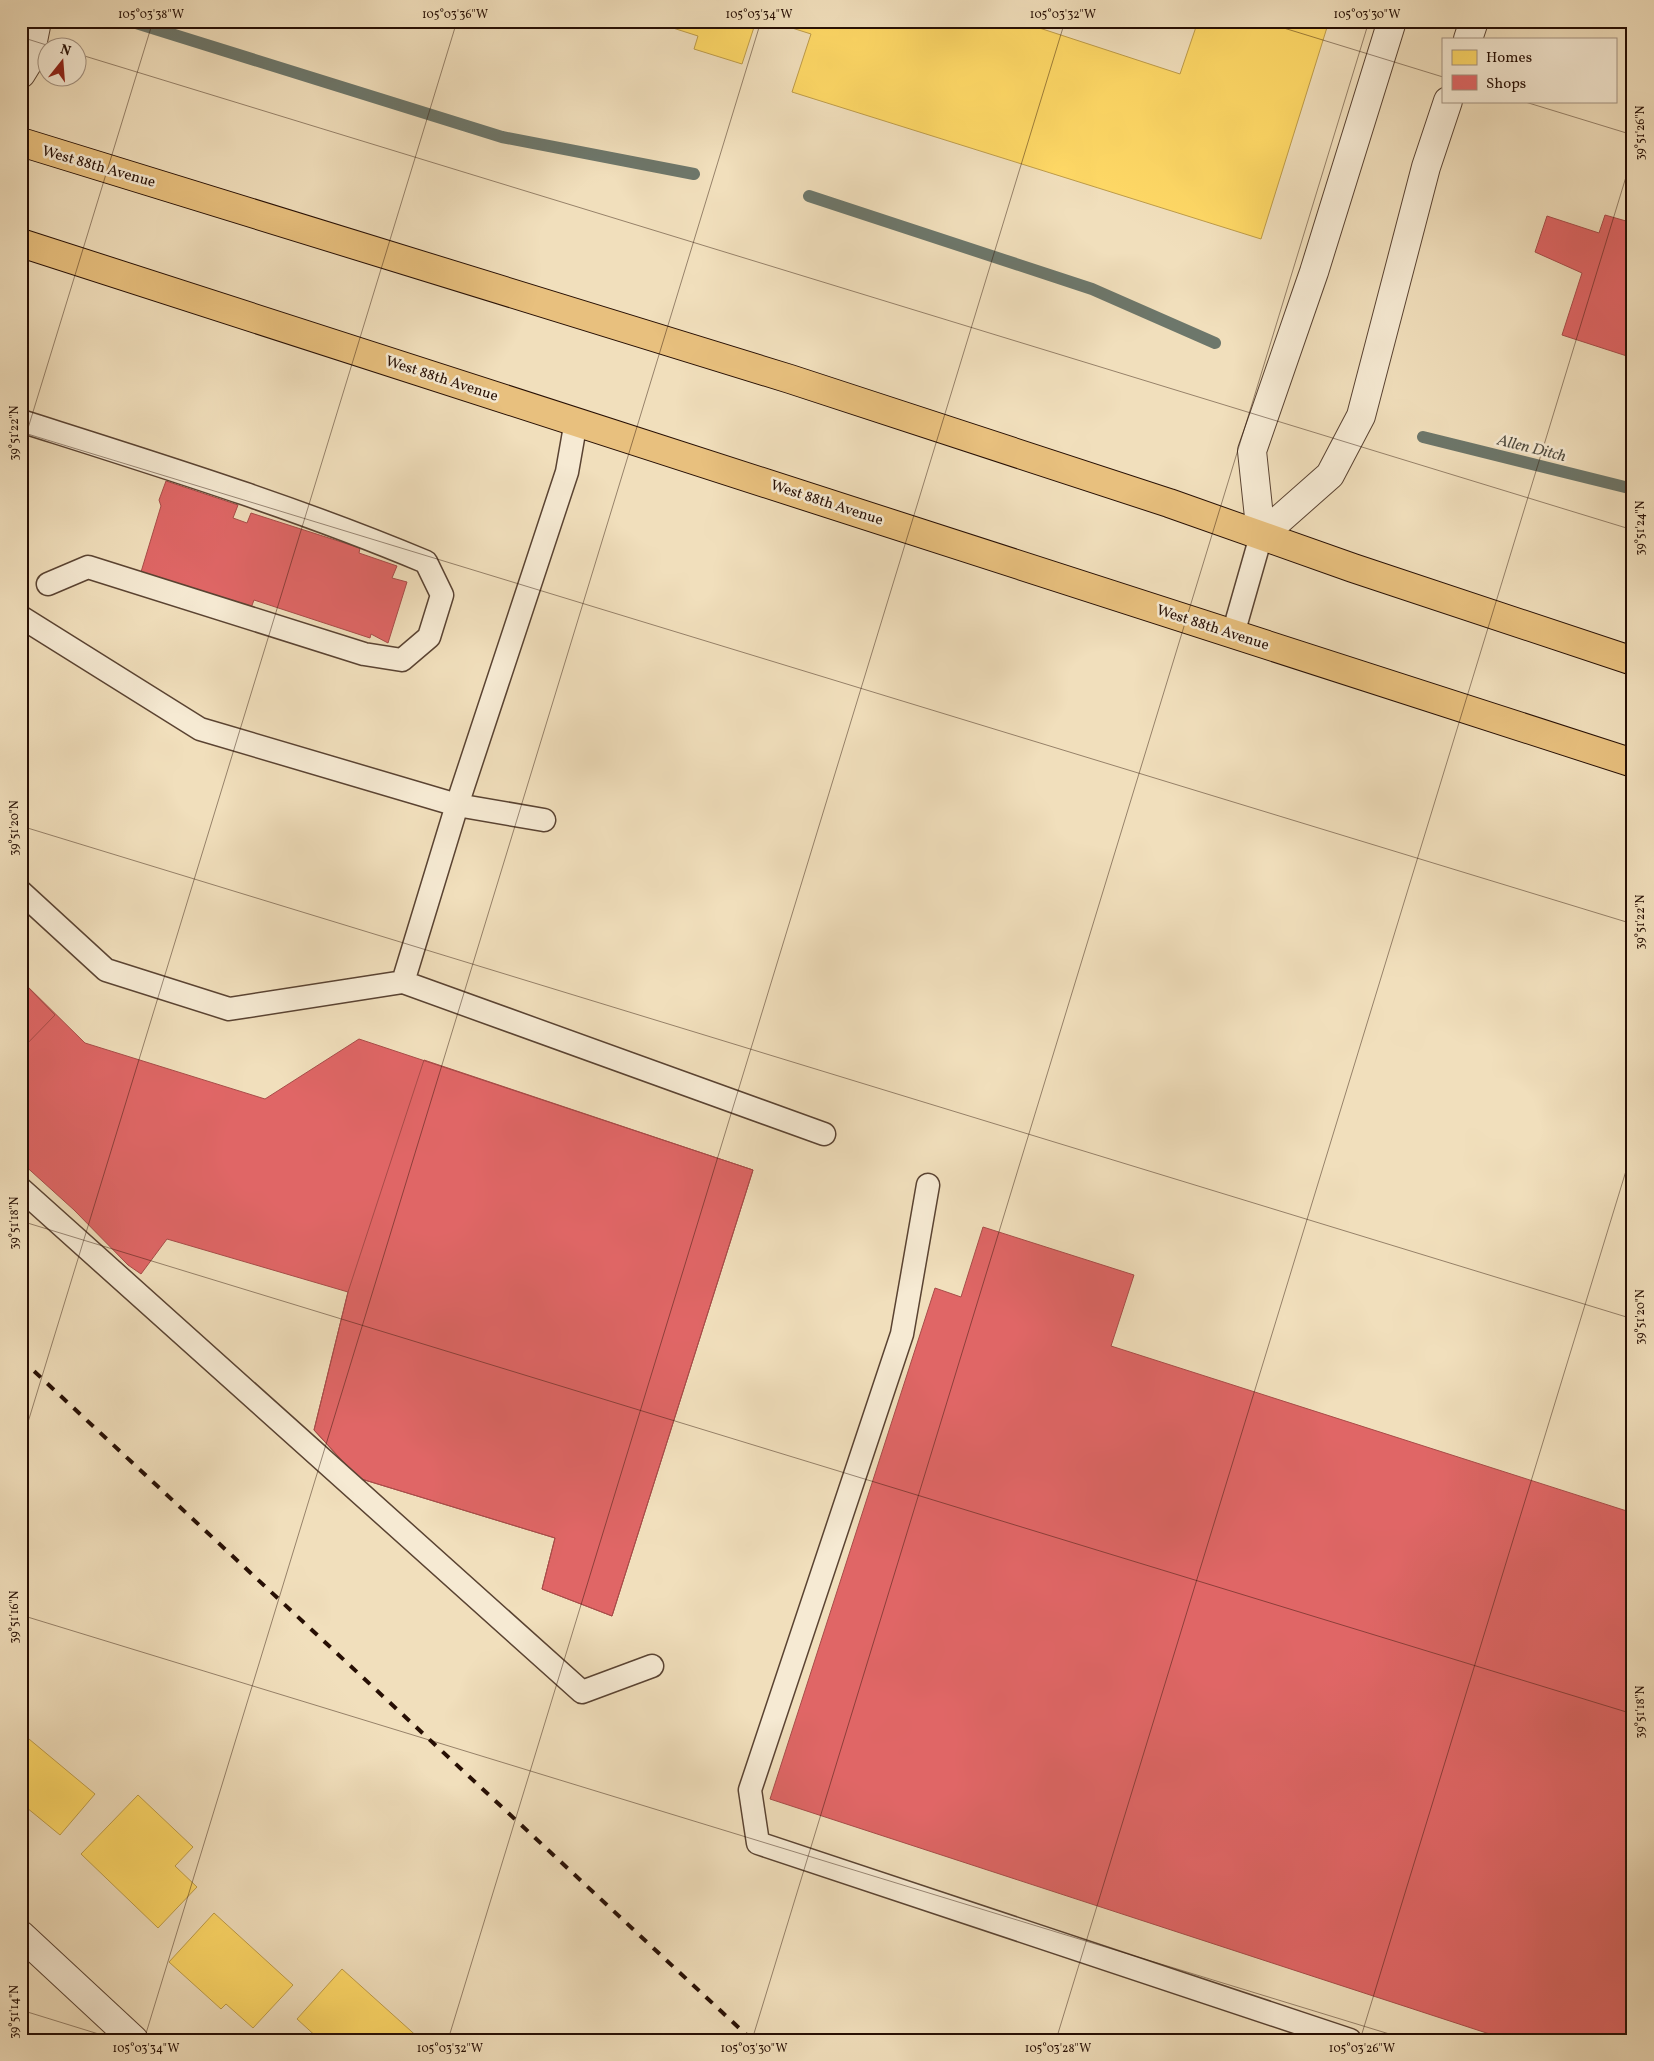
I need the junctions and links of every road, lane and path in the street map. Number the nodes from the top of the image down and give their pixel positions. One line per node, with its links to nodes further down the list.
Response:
1 (37, 21): 5 (street)
2 (1392, 21): 11 (street)
3 (1474, 21): 4 (street)
4 (1468, 38)
5 (21, 74)
6 (1448, 102): 11 (street)
7 (21, 142): 11 (main road, West 88th Avenue)
8 (21, 243): 9 (main road, West 88th Avenue)
9 (576, 421): 14 (main road, West 88th Avenue); 17 (lane)
10 (24, 422): 12 (lane)
11 (1260, 536): 14 (lane); 15 (main road, West 88th Avenue)
12 (48, 584)
13 (21, 617): 17 (lane)
14 (1233, 634): 16 (main road, West 88th Avenue)
15 (1633, 661)
16 (1633, 763)
17 (457, 805): 18 (lane); 20 (lane)
18 (544, 820)
19 (21, 892): 20 (lane)
20 (403, 982): 21 (lane)
21 (824, 1134)
22 (928, 1185): 27 (lane)
23 (21, 1188): 24 (lane)
24 (652, 1666)
25 (21, 1934): 26 (street)
26 (134, 2040)
27 (1350, 2040)

